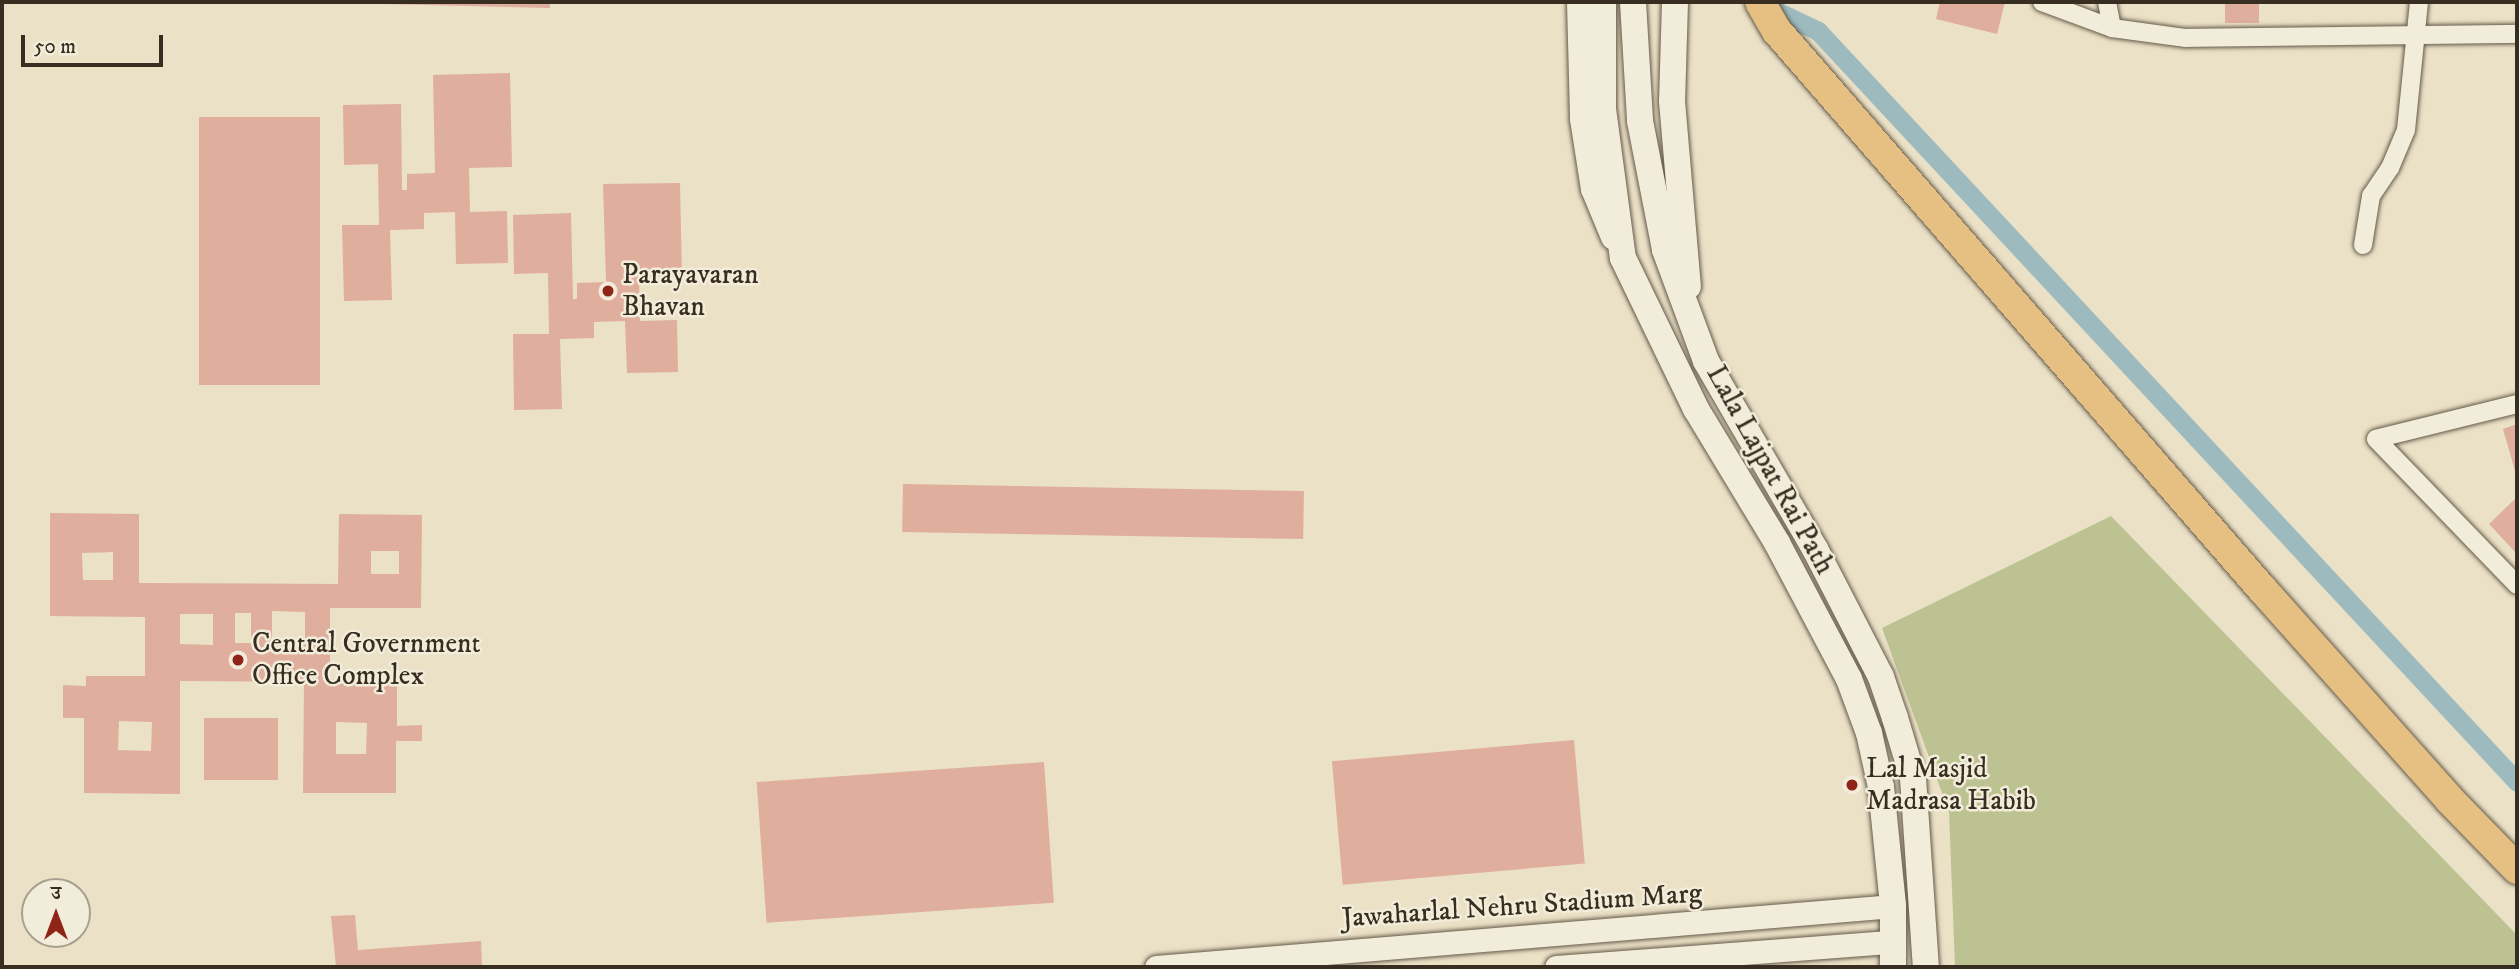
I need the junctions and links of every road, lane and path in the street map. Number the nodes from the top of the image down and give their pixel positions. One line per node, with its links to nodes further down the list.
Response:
1 (1580, 2): 13 (main road)
2 (1603, 2): 13 (main road, Lala Lajpat Rai Path)
3 (1633, 2): 14 (main road, Lala Lajpat Rai Path)
4 (1675, 2): 14 (main road)
5 (1760, 2): 17 (highway)
6 (2042, 2): 9 (street)
7 (2107, 2): 9 (street)
8 (2419, 2): 11 (street)
9 (2112, 28): 11 (street)
10 (2517, 34): 11 (street)
11 (2415, 35): 12 (street)
12 (2363, 245)
13 (1623, 258): 18 (main road, Lala Lajpat Rai Path)
14 (1689, 309): 22 (main road, Lala Lajpat Rai Path)
15 (2517, 404): 16 (street)
16 (2517, 585)
17 (2517, 869)
18 (1893, 906): 19 (main road, Lala Lajpat Rai Path); 20 (street, Jawaharlal Nehru Stadium Marg)
19 (1892, 954): 21 (street)
20 (1156, 967)
21 (1556, 967)
22 (1926, 967)

